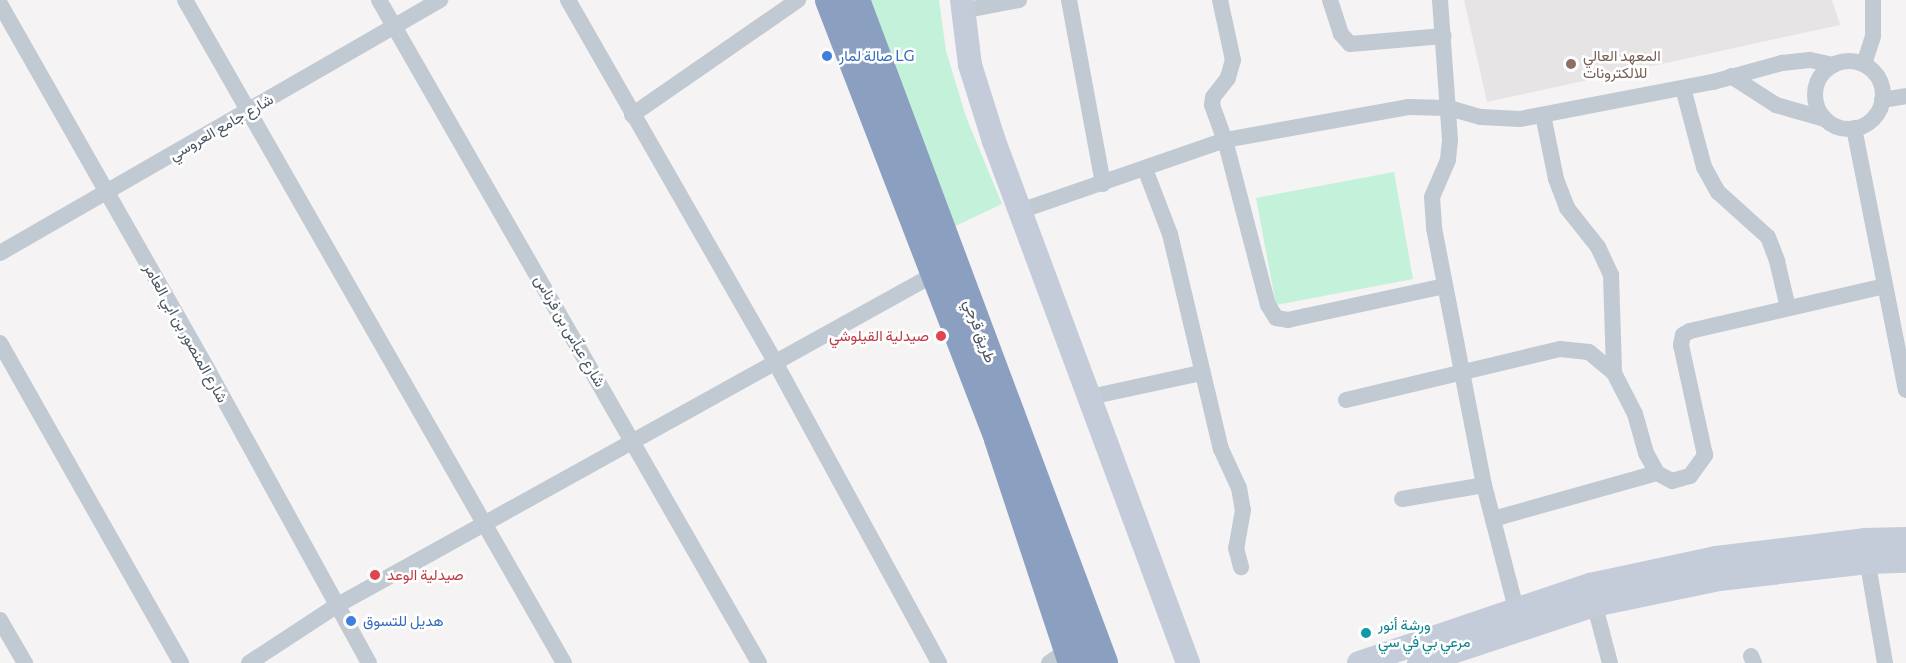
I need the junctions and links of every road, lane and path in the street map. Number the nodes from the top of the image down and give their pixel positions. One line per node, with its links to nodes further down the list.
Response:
1 (184, 0): 25 (street)
2 (379, 0): 16 (street, شارع عباّس بن فرناس)
3 (440, 0): 16 (street, شارع جامع العروسي)
4 (568, 0): 26 (street)
5 (798, 0): 26 (street)
6 (830, 0): 36 (highway, طريق قرجي)
7 (855, 0): 36 (highway, طريق قرجي)
8 (1019, 0): 15 (street)
9 (1069, 0): 32 (street)
10 (1220, 0): 30 (street)
11 (1330, 0): 17 (street)
12 (1440, 0): 17 (street)
13 (1873, 0): 18 (street)
14 (0, 4): 33 (street, شارع المنصور بن ابي العامر)
15 (962, 6): 34 (street)
16 (393, 26): 25 (street, شارع جامع العروسي); 48 (street, شارع عباّس بن فرناس)
17 (1444, 36): 24 (street)
18 (1864, 64): 19 (street); 23 (street)
19 (1833, 65): 20 (street); 28 (street)
20 (1731, 76): 21 (street); 28 (street)
21 (1683, 88): 27 (street); 39 (street)
22 (1906, 96): 23 (street)
23 (1882, 100): 29 (street)
24 (1449, 108): 27 (street); 30 (street); 37 (street)
25 (248, 111): 33 (street, شارع جامع العروسي); 53 (street)
26 (632, 115): 41 (street)
27 (1543, 115): 44 (street)
28 (1825, 119): 29 (street)
29 (1854, 128): 38 (street)
30 (1225, 140): 31 (street); 37 (street)
31 (1145, 169): 32 (street); 43 (street)
32 (1102, 184): 34 (street)
33 (108, 193): 35 (street, شارع جامع العروسي); 59 (street, شارع المنصور بن ابي العامر)
34 (1020, 211): 46 (street)
35 (0, 253)
36 (945, 268): 41 (street); 62 (highway, طريق قرجي); 71 (highway, طريق قرجي)
37 (1445, 286): 42 (street)
38 (1885, 286): 39 (street); 45 (street)
39 (1788, 308): 49 (street)
40 (0, 343): 65 (street)
41 (775, 362): 48 (street); 70 (street)
42 (1462, 372): 44 (street); 47 (street); 50 (street)
43 (1201, 373): 46 (street); 57 (street)
44 (1614, 373): 49 (street)
45 (1906, 390)
46 (1090, 397): 63 (street)
47 (1346, 400)
48 (634, 442): 53 (street); 69 (street, شارع عباّس بن فرناس)
49 (1657, 473): 52 (street)
50 (1484, 485): 51 (street); 52 (street)
51 (1402, 499)
52 (1493, 519): 60 (street)
53 (485, 523): 59 (street); 68 (street)
54 (1906, 538): 55 (street)
55 (1866, 551): 56 (street); 58 (street); 75 (street)
56 (1906, 561)
57 (1241, 567)
58 (1592, 596): 60 (street); 74 (street)
59 (336, 606): 66 (street); 67 (street, شارع المنصور بن ابي العامر)
60 (1518, 619): 72 (street); 73 (street)
61 (0, 620): 64 (street)
62 (1063, 659)
63 (1190, 659)
64 (25, 663)
65 (181, 663)
66 (249, 663)
67 (369, 663)
68 (564, 663)
69 (759, 663)
70 (939, 663)
71 (1103, 663)
72 (1359, 663)
73 (1419, 663)
74 (1610, 663)
75 (1885, 663)

